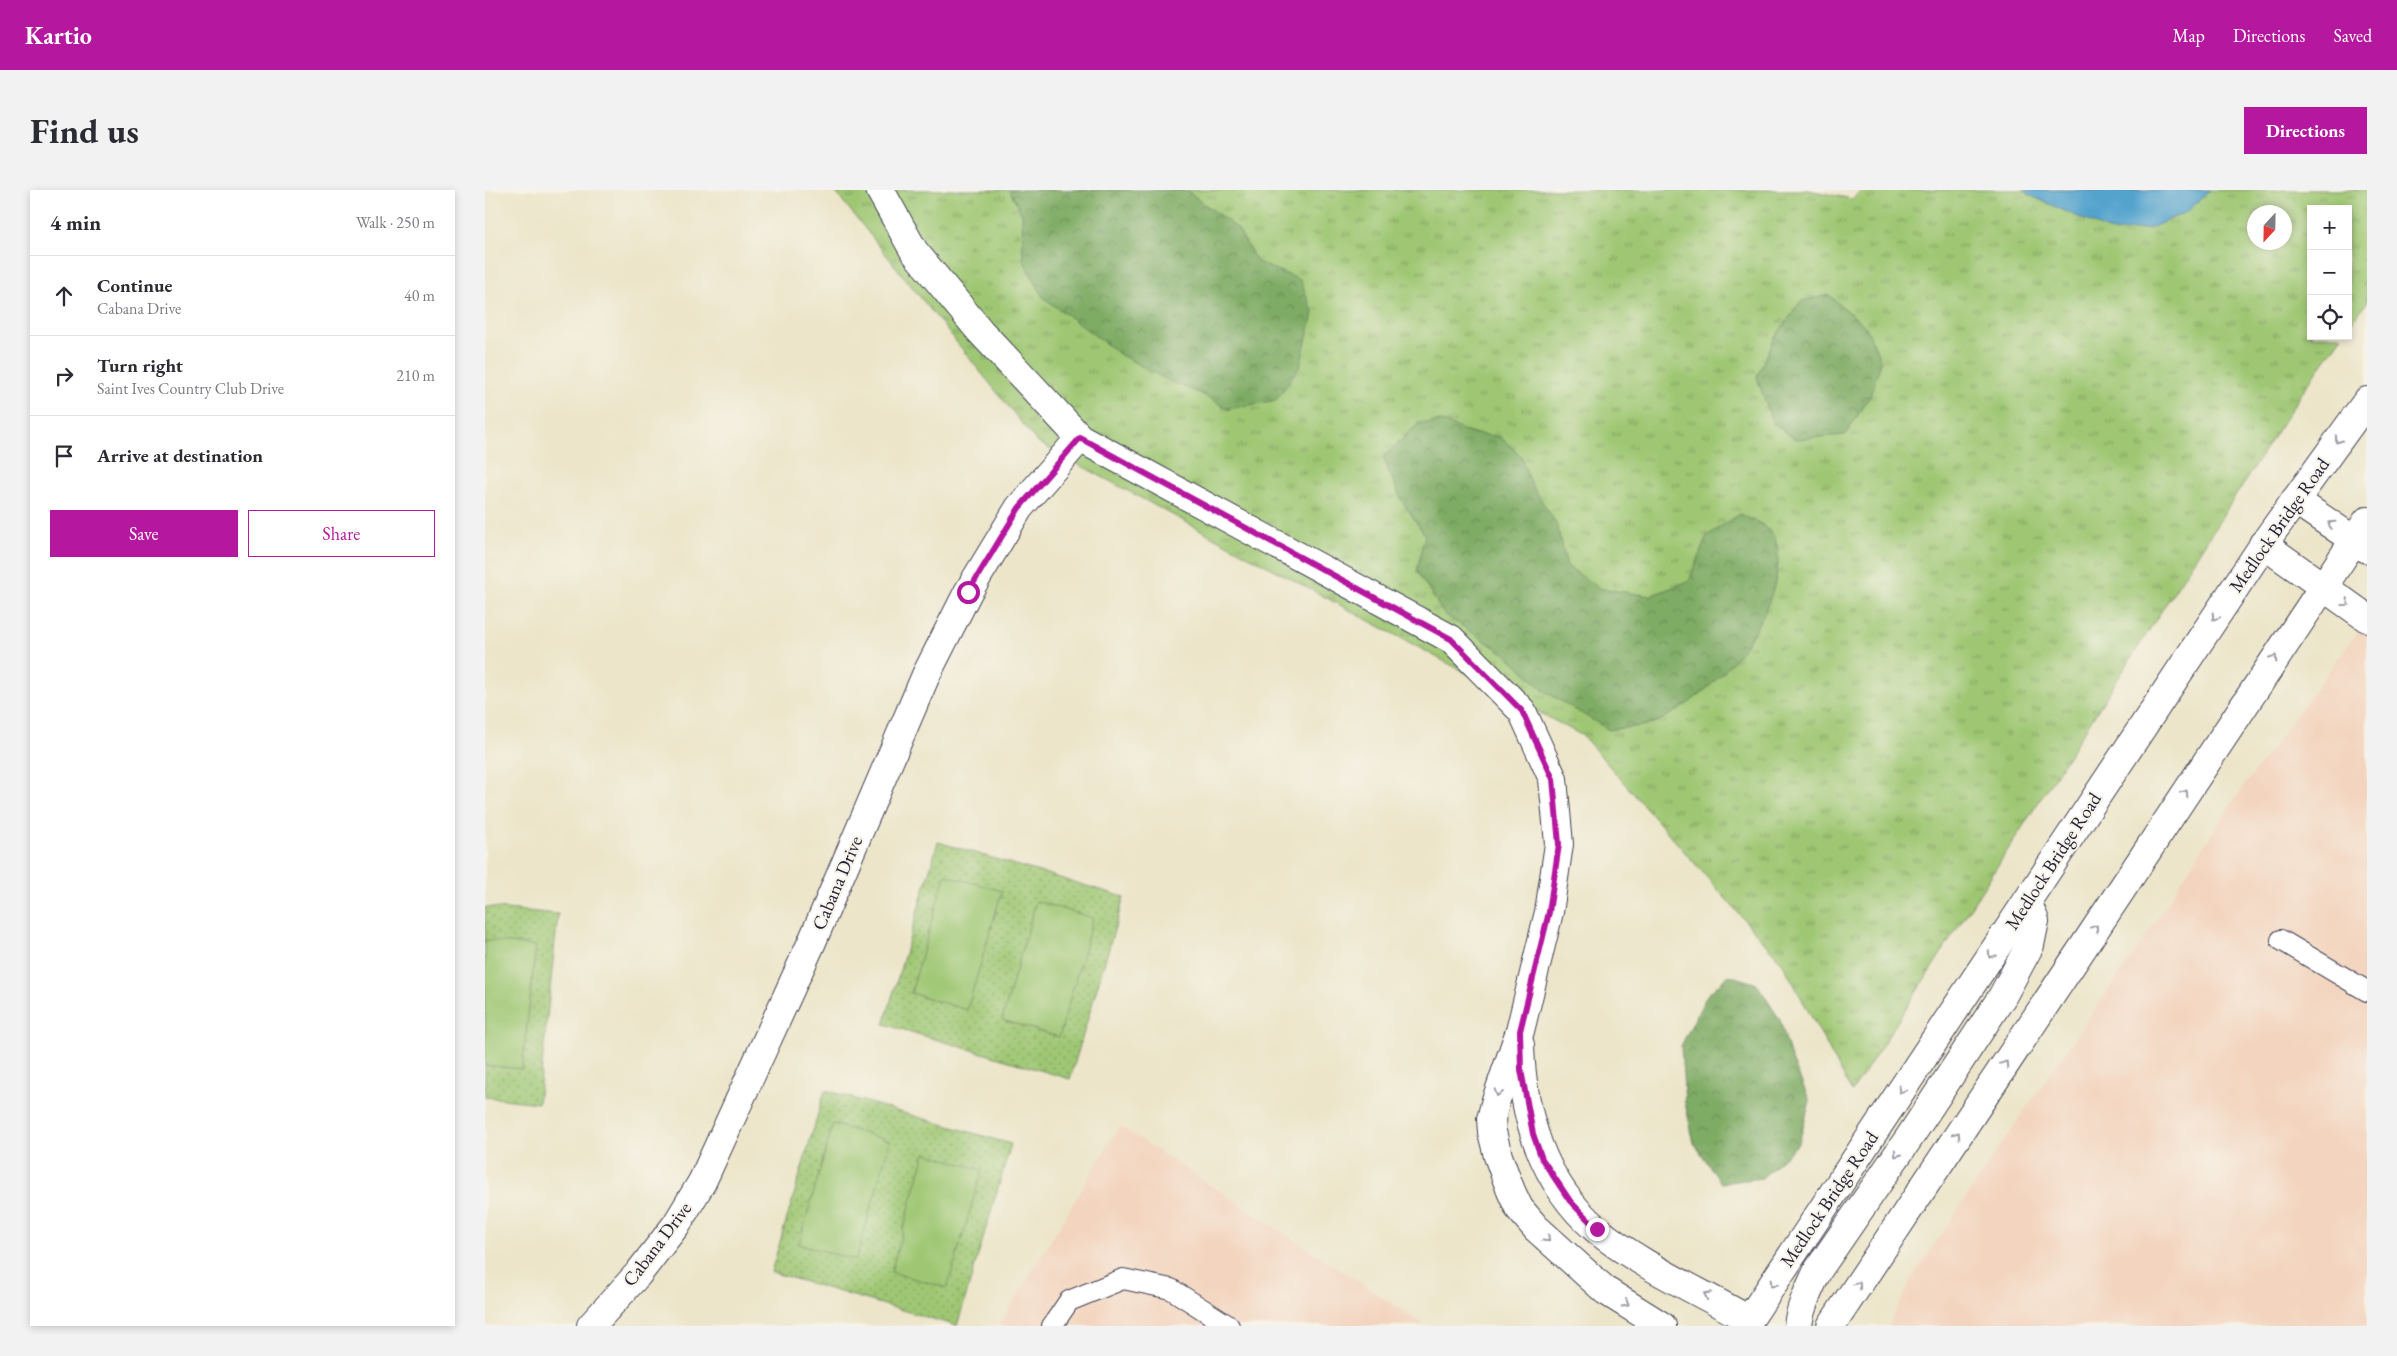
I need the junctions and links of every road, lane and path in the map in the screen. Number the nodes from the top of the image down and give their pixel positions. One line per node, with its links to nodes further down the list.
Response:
1 (880, 190): 3 (main road)
2 (2367, 401): 4 (main road, Medlock Bridge Road, one-way to 4)
3 (1080, 438): 12 (main road); 16 (main road, Cabana Drive)
4 (2295, 500): 5 (main road, one-way to 4); 6 (main road, Medlock Bridge Road)
5 (2363, 536): 7 (main road)
6 (2263, 544): 7 (main road); 9 (main road, Medlock Bridge Road, one-way to 9)
7 (2322, 586): 8 (main road, one-way to 8); 21 (main road, one-way to 7)
8 (2367, 618)
9 (2027, 901): 15 (main road, Medlock Bridge Road, one-way to 15); 20 (main road, one-way to 20)
10 (2281, 940): 11 (lane)
11 (2367, 991)
12 (1520, 1031): 13 (main road); 14 (main road, one-way to 14)
13 (1616, 1244): 14 (main road); 15 (main road, one-way to 13)
14 (1592, 1280): 19 (main road, one-way to 19)
15 (1747, 1323)
16 (591, 1326)
17 (1052, 1326): 18 (lane)
18 (1229, 1326)
19 (1662, 1326)
20 (1798, 1326)
21 (1831, 1326)

